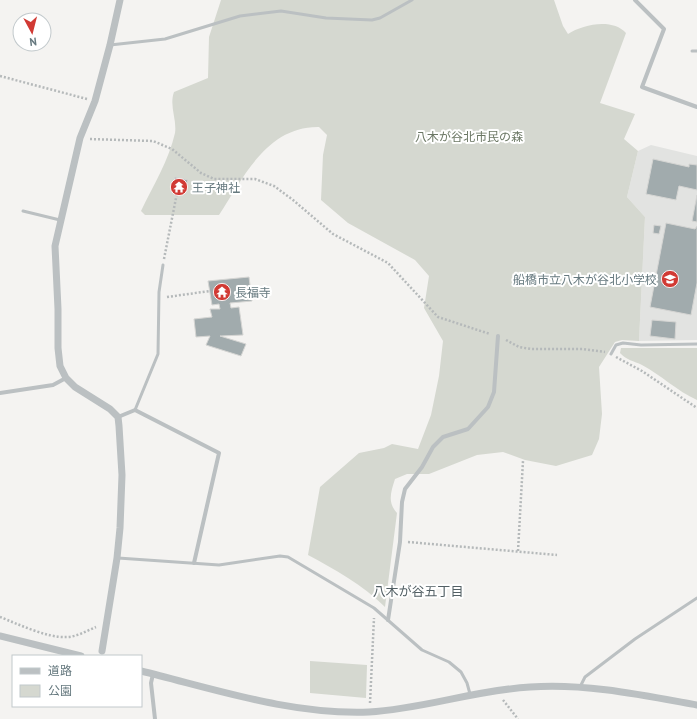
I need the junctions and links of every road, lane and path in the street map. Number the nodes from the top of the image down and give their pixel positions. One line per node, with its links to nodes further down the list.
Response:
1 (120, 0): 4 (street)
2 (412, 0): 4 (lane)
3 (635, 0): 9 (street)
4 (110, 46): 8 (street)
5 (692, 50): 6 (lane)
6 (697, 51)
7 (0, 76): 8 (path)
8 (94, 101): 10 (street)
9 (697, 106)
10 (80, 138): 13 (street); 17 (path)
11 (177, 193): 14 (path)
12 (23, 211): 13 (lane)
13 (60, 220): 20 (street)
14 (163, 265): 16 (lane)
15 (210, 291): 16 (path)
16 (160, 298): 23 (lane)
17 (498, 336): 19 (path); 26 (street)
18 (697, 344): 19 (lane)
19 (611, 354): 22 (path)
20 (66, 378): 21 (street); 24 (street)
21 (0, 393)
22 (697, 408)
23 (135, 410): 24 (street); 30 (street)
24 (118, 417): 29 (street)
25 (523, 461): 27 (path)
26 (400, 542): 27 (path); 34 (street)
27 (518, 551): 28 (path)
28 (557, 555)
29 (117, 558): 30 (lane); 35 (street)
30 (194, 563): 32 (lane)
31 (697, 598): 41 (lane)
32 (374, 608): 34 (lane); 45 (path)
33 (0, 616): 35 (path)
34 (388, 620): 43 (lane)
35 (107, 622): 37 (street)
36 (0, 636): 38 (street)
37 (101, 654)
38 (77, 655)
39 (142, 671): 40 (street)
40 (153, 674): 45 (street); 46 (street)
41 (580, 688): 42 (street); 44 (street)
42 (500, 690): 43 (street); 47 (path)
43 (470, 694): 45 (street)
44 (697, 706)
45 (369, 712)
46 (155, 719)
47 (518, 719)

